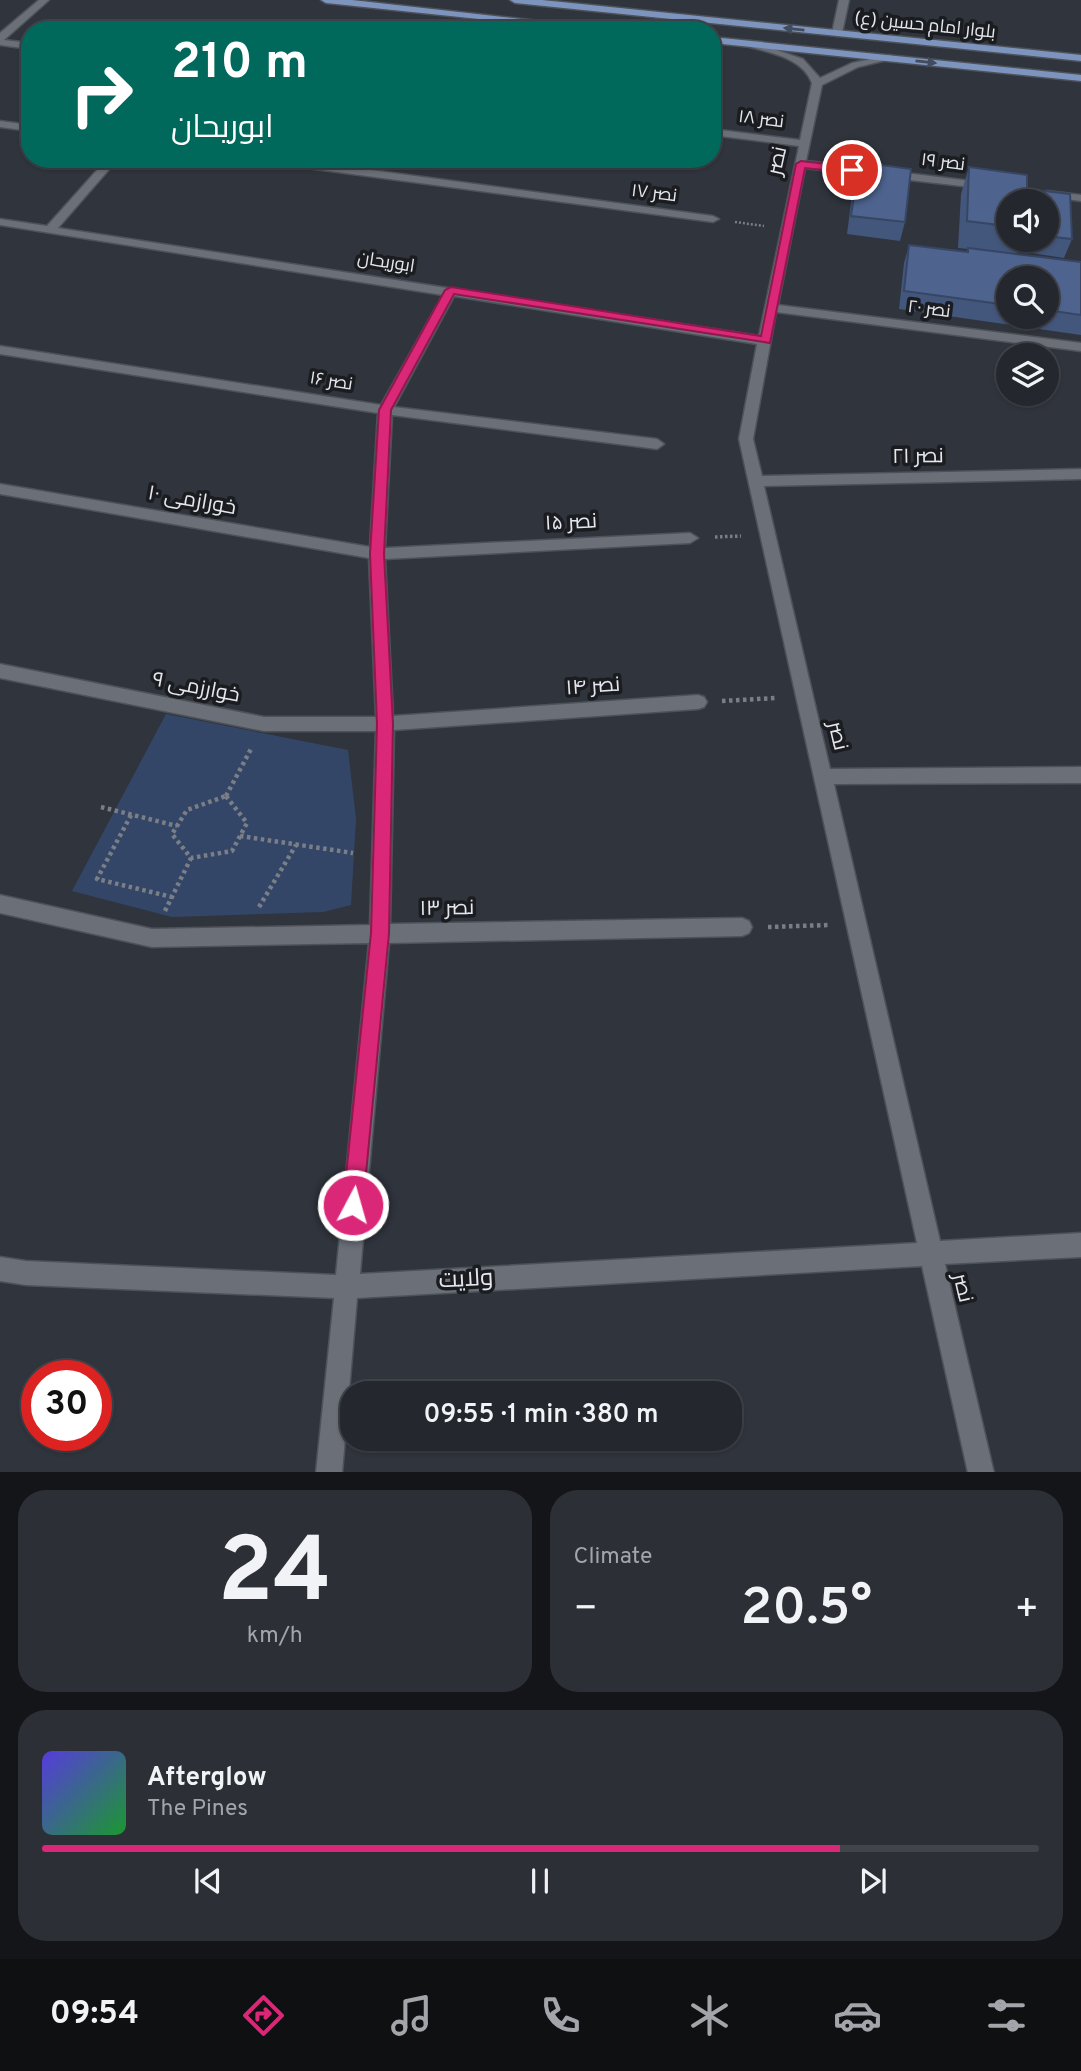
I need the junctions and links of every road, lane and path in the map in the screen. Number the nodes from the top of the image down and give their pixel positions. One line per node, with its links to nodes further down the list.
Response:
1 (44, 0): 9 (street)
2 (326, 0): 5 (main road)
3 (515, 0): 6 (main road, بلوار امام حسین (ع), one-way to 3)
4 (844, 0): 8 (street)
5 (528, 21)
6 (682, 21)
7 (721, 24): 8 (main road, بلوار امام حسین (ع), one-way to 7)
8 (837, 33): 14 (main road, بلوار امام حسین (ع))
9 (0, 40): 11 (street)
10 (721, 41): 12 (main road, بلوار امام حسین (ع))
11 (21, 44)
12 (750, 44): 13 (main road, بلوار امام حسین (ع)); 16 (street)
13 (890, 58): 15 (main road, بلوار امام حسین (ع), one-way to 15); 16 (street)
14 (1081, 58)
15 (1081, 78)
16 (817, 83): 20 (street, نصر)
17 (0, 124): 18 (street)
18 (21, 127)
19 (721, 133): 20 (street, نصر ۱۸)
20 (805, 144): 21 (street, نصر)
21 (801, 164): 24 (street, نصر ۱۹); 29 (street, نصر)
22 (105, 168): 30 (street)
23 (327, 168): 27 (street, نصر ۱۷)
24 (1001, 188)
25 (1059, 195): 26 (street)
26 (1081, 198)
27 (713, 219): 29 (path)
28 (0, 222): 30 (street, ابوریحان)
29 (787, 229): 32 (street, نصر)
30 (50, 230): 31 (street, ابوریحان)
31 (451, 290): 33 (street, ابوریحان); 36 (street)
32 (772, 308): 33 (street, نصر); 34 (street, نصر ۲۰)
33 (766, 341): 39 (street, نصر)
34 (1081, 346)
35 (0, 350): 36 (street, نصر ۱۶)
36 (385, 410): 37 (street, نصر ۱۶); 43 (street)
37 (657, 444)
38 (1081, 474): 39 (street, نصر ۲۱)
39 (755, 481): 41 (street, نصر)
40 (0, 489): 43 (street, خورازمی ۱۰)
41 (768, 534): 42 (path); 45 (street, نصر)
42 (690, 538): 43 (street, نصر ۱۵)
43 (377, 554): 48 (street)
44 (0, 671): 47 (street, خوارزمی ۹)
45 (805, 697): 46 (path); 50 (street, نصر)
46 (698, 702): 48 (street, نصر ۱۴)
47 (264, 724): 48 (street, خوارزمی ۹); 51 (path)
48 (385, 724): 57 (street)
49 (1081, 775): 50 (street)
50 (823, 778): 61 (street, نصر)
51 (226, 796): 54 (path); 55 (path)
52 (101, 807): 53 (path)
53 (131, 815): 54 (path); 59 (path)
54 (177, 826): 58 (path)
55 (240, 836): 56 (path); 58 (path)
56 (296, 845): 57 (path); 64 (path)
57 (380, 857): 63 (street)
58 (191, 858): 59 (path)
59 (172, 897): 65 (path)
60 (0, 904): 65 (street, نصر ۱۳)
61 (857, 925): 62 (path); 67 (street, نصر)
62 (742, 927): 63 (street, نصر ۱۳)
63 (380, 933): 64 (street, نصر ۱۳); 69 (street)
64 (242, 936): 65 (street, نصر ۱۳)
65 (152, 939)
66 (1081, 1245): 67 (street, ولایت)
67 (931, 1254): 69 (street, ولایت); 71 (street, نصر)
68 (0, 1269): 69 (street, ولایت)
69 (345, 1287): 70 (street)
70 (329, 1472)
71 (981, 1472)

